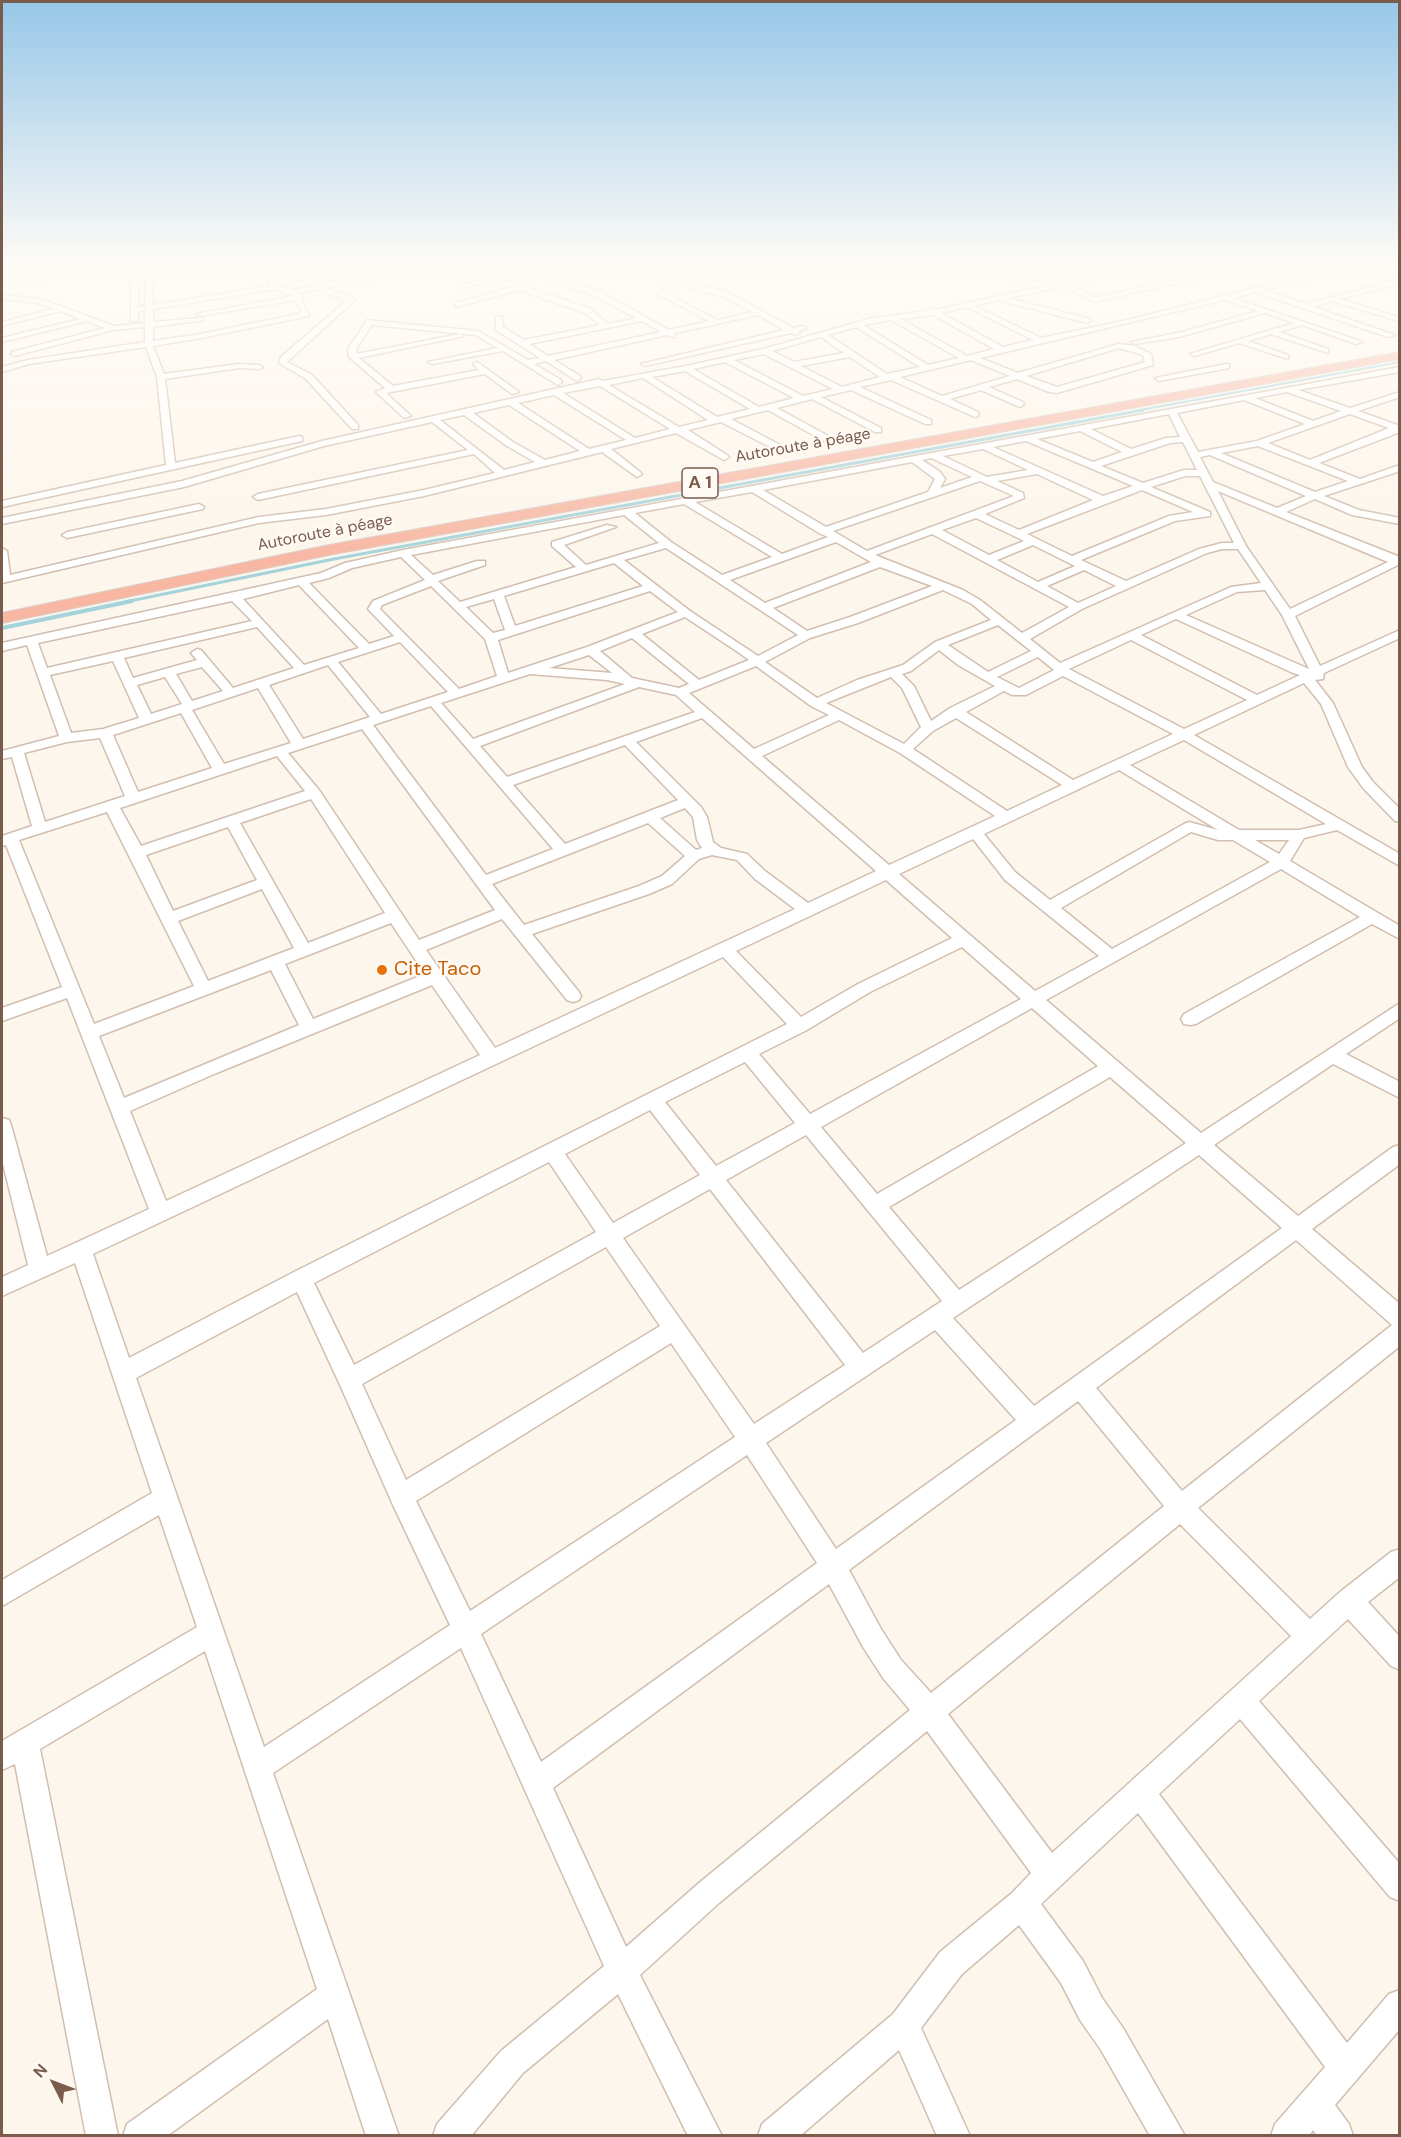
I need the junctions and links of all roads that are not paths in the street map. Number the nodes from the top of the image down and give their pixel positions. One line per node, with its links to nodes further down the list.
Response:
1 (25, 363): 28 (street)
2 (156, 363): 35 (street)
3 (284, 363): 64 (street)
4 (360, 363): 43 (street)
5 (432, 363): 36 (street)
6 (474, 363): 30 (street)
7 (527, 363): 40 (street)
8 (553, 363): 37 (street)
9 (646, 363): 23 (street)
10 (709, 363): 26 (street)
11 (732, 363): 49 (street)
12 (788, 363): 24 (street)
13 (805, 363): 24 (street)
14 (865, 363): 33 (street)
15 (918, 363): 27 (street)
16 (952, 363): 27 (street)
17 (981, 363): 34 (street)
18 (1063, 363): 34 (street)
19 (1150, 363): 34 (street)
20 (1217, 363): 38 (street)
21 (1324, 363): 152 (highway, A 1)
22 (1358, 363): 156 (highway, Autoroute à péage / A 1)
23 (637, 365)
24 (793, 365): 41 (street)
25 (259, 367): 35 (street)
26 (686, 368): 32 (street); 54 (street)
27 (927, 368): 33 (street)
28 (2, 369)
29 (1400, 369): 44 (street)
30 (486, 371): 36 (street); 45 (street)
31 (605, 372): 37 (street)
32 (643, 375): 39 (street); 61 (street)
33 (887, 376): 41 (street); 50 (street)
34 (1018, 376): 42 (street)
35 (161, 377): 89 (street)
36 (450, 378): 43 (street)
37 (580, 378): 39 (street); 40 (street)
38 (1159, 378)
39 (596, 383): 40 (street); 68 (street)
40 (556, 387): 45 (street); 51 (street); 72 (street)
41 (845, 387): 47 (street); 62 (street)
42 (981, 387): 50 (street); 52 (street)
43 (391, 389): 59 (street)
44 (1287, 390): 48 (street); 56 (street)
45 (515, 392): 59 (street)
46 (1400, 394): 56 (street)
47 (813, 396): 49 (street); 67 (street)
48 (1244, 398): 55 (street); 63 (street)
49 (802, 399): 53 (street)
50 (941, 399): 58 (street)
51 (510, 402): 57 (street); 79 (street)
52 (1020, 404)
53 (769, 407): 54 (street); 70 (street)
54 (757, 410): 61 (street)
55 (1172, 411): 65 (street); 71 (street)
56 (1348, 411): 63 (street); 66 (street)
57 (466, 412): 60 (street); 87 (street)
58 (975, 414)
59 (407, 416): 64 (street)
60 (433, 419): 77 (street); 85 (street)
61 (720, 420): 68 (street); 75 (street)
62 (928, 422)
63 (1313, 424): 73 (street)
64 (355, 427): 89 (street)
65 (1082, 428): 69 (street); 78 (street)
66 (1398, 429): 86 (street)
67 (878, 430)
68 (680, 431): 72 (street); 83 (street)
69 (1028, 438): 74 (street); 88 (street)
70 (827, 439)
71 (1187, 439): 78 (street); 81 (street)
72 (635, 442): 76 (street)
73 (1259, 443): 80 (street); 86 (street)
74 (984, 446): 82 (street); 91 (street)
75 (779, 448)
76 (605, 449): 79 (street); 95 (street)
77 (476, 451): 94 (street); 104 (street)
78 (1130, 452): 88 (street)
79 (589, 453): 87 (street)
80 (1211, 453): 81 (street); 103 (street)
81 (1196, 455): 92 (street)
82 (932, 456): 84 (street); 96 (street)
83 (724, 457)
84 (914, 459): 101 (street); 102 (street)
85 (260, 462): 93 (street); 108 (street)
86 (1310, 463): 97 (street)
87 (545, 464): 94 (street)
88 (1094, 465): 100 (street)
89 (171, 467): 107 (street)
90 (1400, 468): 97 (street)
91 (1038, 471): 96 (street); 105 (street)
92 (1204, 473): 98 (street); 100 (street)
93 (259, 474)
94 (502, 474): 115 (street)
95 (637, 474)
96 (981, 479): 102 (street); 111 (street)
97 (1361, 483): 103 (street)
98 (1210, 484): 110 (street); 113 (street)
99 (259, 485): 104 (street)
100 (1144, 488): 105 (street); 112 (street)
101 (756, 490): 106 (street); 119 (street)
102 (932, 493): 119 (street)
103 (1316, 496): 110 (street); 117 (street)
104 (258, 497): 115 (street)
105 (1102, 500): 120 (street)
106 (688, 502): 114 (street); 130 (street)
107 (2, 504)
108 (199, 507): 109 (street); 109 (street); 115 (street); 121 (street)
109 (123, 510): 121 (street); 121 (street)
110 (1277, 512): 133 (street)
111 (977, 514): 118 (street); 120 (street)
112 (1206, 514): 113 (street); 132 (street)
113 (1225, 514): 125 (street)
114 (632, 516): 124 (street); 127 (street); 137 (street)
115 (259, 520)
116 (2, 521): 121 (street)
117 (1400, 521)
118 (933, 530): 128 (street); 131 (street)
119 (823, 531): 122 (street)
120 (1018, 534): 123 (street)
121 (68, 536): 139 (street)
122 (836, 538): 128 (street); 130 (street)
123 (1033, 541): 131 (street); 132 (street)
124 (667, 544): 129 (street); 138 (street)
125 (1241, 546): 144 (street); 145 (street)
126 (2, 551): 139 (street)
127 (403, 553): 140 (street); 141 (street)
128 (866, 555): 135 (street)
129 (614, 558): 137 (street); 146 (street)
130 (781, 558): 138 (street)
131 (989, 559): 142 (street)
132 (1071, 560): 136 (street)
133 (1397, 561): 155 (street)
134 (481, 563): 141 (street)
135 (880, 563): 143 (street); 150 (street)
136 (1083, 566): 142 (street); 144 (street)
137 (583, 568): 147 (street)
138 (722, 579): 150 (street)
139 (3, 580)
140 (301, 581): 148 (street); 171 (street)
141 (430, 581): 149 (street); 164 (street)
142 (1040, 585): 151 (street)
143 (943, 586): 157 (street); 162 (street)
144 (1126, 586): 151 (street)
145 (1269, 586): 154 (street); 155 (street)
146 (651, 587): 153 (street); 159 (street)
147 (498, 594): 149 (street); 159 (street)
148 (235, 597): 158 (street); 167 (street)
149 (457, 606): 165 (street)
150 (765, 606): 162 (street)
151 (1078, 607): 166 (street)
152 (2, 609)
153 (686, 613): 161 (street); 175 (street)
154 (1178, 615): 163 (street); 184 (street)
155 (1288, 615): 184 (street)
156 (2, 618)
157 (998, 621): 166 (street); 169 (street)
158 (260, 623): 168 (street); 178 (street)
159 (511, 631): 165 (street)
160 (1400, 633): 184 (street)
161 (634, 634): 172 (street); 190 (street)
162 (806, 634): 175 (street)
163 (1132, 636): 180 (street); 196 (street)
164 (401, 638): 171 (street); 193 (street)
165 (491, 638): 186 (street)
166 (1020, 639): 173 (street)
167 (31, 640): 170 (street); 183 (street)
168 (187, 640): 174 (street); 177 (street)
169 (939, 645): 182 (street); 185 (street)
170 (2, 647)
171 (367, 649): 176 (street)
172 (591, 650): 179 (street); 187 (street)
173 (1039, 652): 180 (street); 185 (street)
174 (117, 657): 183 (street); 188 (street)
175 (758, 660): 190 (street); 197 (street)
176 (331, 661): 178 (street); 203 (street)
177 (205, 662): 181 (street); 194 (street)
178 (302, 670): 189 (street)
179 (529, 670): 186 (street); 187 (street)
180 (1063, 671): 191 (street); 206 (street)
181 (168, 672): 188 (street); 198 (street)
182 (894, 673): 197 (street); 204 (street)
183 (43, 674): 207 (street)
184 (1313, 675): 196 (street); 227 (street)
185 (989, 676): 191 (street)
186 (503, 677): 193 (street)
187 (634, 681): 192 (street); 210 (street)
188 (130, 683): 202 (street)
189 (262, 684): 194 (street); 209 (street)
190 (698, 685): 192 (street)
191 (1004, 686): 199 (street)
192 (680, 692): 200 (street)
193 (455, 693): 195 (street)
194 (232, 694): 198 (street)
195 (432, 700): 203 (street); 210 (street)
196 (1257, 700): 206 (street)
197 (816, 703): 201 (street)
198 (188, 708): 202 (street); 217 (street)
199 (956, 711): 204 (street); 219 (street)
200 (705, 713): 208 (street); 215 (street)
201 (837, 716): 212 (street); 215 (street)
202 (147, 720): 205 (street)
203 (371, 720): 209 (street); 243 (street)
204 (928, 728): 212 (street)
205 (105, 733): 207 (street); 221 (street)
206 (1184, 734): 216 (street); 229 (street)
207 (66, 738): 213 (street)
208 (627, 740): 218 (street); 222 (street)
209 (299, 744): 211 (street)
210 (471, 745): 218 (street)
211 (279, 750): 217 (street); 220 (street)
212 (904, 750): 226 (street)
213 (18, 751): 214 (street); 231 (street)
214 (2, 755)
215 (753, 755): 242 (street)
216 (1119, 764): 219 (street); 224 (street)
217 (220, 770): 221 (street)
218 (504, 783): 236 (street)
219 (1072, 786): 226 (street)
220 (314, 794): 228 (street); 248 (street)
221 (133, 798): 223 (street)
222 (689, 801): 225 (street); 237 (street)
223 (111, 805): 231 (street); 238 (street)
224 (1188, 807): 230 (street); 233 (street)
225 (650, 817): 236 (street); 239 (street)
226 (1006, 817): 232 (street)
227 (1400, 818)
228 (232, 821): 238 (street); 244 (street)
229 (1339, 825): 234 (street); 240 (street)
230 (1189, 827): 233 (street); 245 (street)
231 (40, 828): 235 (street)
232 (975, 832): 242 (street); 245 (street)
233 (1236, 835): 234 (street); 241 (street)
234 (1299, 835): 241 (street)
235 (6, 839): 261 (street)
236 (562, 850): 243 (street)
237 (712, 850): 239 (street); 246 (street)
238 (137, 853): 249 (street)
239 (694, 856): 251 (street)
240 (1400, 861)
241 (1282, 862): 250 (street); 257 (street)
242 (888, 872): 246 (street); 253 (street)
243 (483, 882): 247 (street)
244 (264, 883): 249 (street); 256 (street)
245 (1050, 907): 257 (street)
246 (806, 910): 255 (street)
247 (505, 912): 251 (street); 254 (street)
248 (394, 916): 254 (street); 256 (street)
249 (169, 918): 260 (street)
250 (1371, 918): 252 (street); 266 (street)
251 (522, 932): 262 (street)
252 (1400, 934)
253 (964, 939): 263 (street); 267 (street)
254 (416, 948): 259 (street)
255 (725, 949): 267 (street); 272 (street)
256 (304, 951): 258 (street)
257 (1112, 957): 263 (street)
258 (275, 962): 260 (street); 268 (street)
259 (435, 977): 268 (street); 272 (street)
260 (204, 989): 269 (street)
261 (72, 990): 265 (street); 269 (street)
262 (573, 996)
263 (1034, 1000): 273 (street); 278 (street)
264 (1400, 1009): 271 (street)
265 (2, 1015)
266 (1190, 1019)
267 (799, 1026): 270 (street)
268 (309, 1028): 276 (street)
269 (89, 1033): 276 (street)
270 (747, 1052): 275 (street); 278 (street)
271 (1332, 1055): 274 (street); 279 (street)
272 (492, 1058): 285 (street)
273 (1112, 1067): 279 (street); 284 (street)
274 (1400, 1090)
275 (653, 1100): 280 (street); 283 (street)
276 (119, 1108): 285 (street)
277 (2, 1125): 282 (street)
278 (807, 1125): 283 (street); 284 (street)
279 (1200, 1144): 286 (street); 292 (street)
280 (553, 1153): 287 (street); 290 (street)
281 (1400, 1153): 286 (street)
282 (7, 1161): 289 (street)
283 (713, 1178): 287 (street); 297 (street)
284 (875, 1205): 292 (street)
285 (161, 1213): 288 (street)
286 (1297, 1228): 294 (street); 300 (street)
287 (611, 1234): 295 (street); 299 (street)
288 (81, 1250): 289 (street); 298 (street)
289 (40, 1269): 291 (street)
290 (301, 1279): 298 (street); 299 (street)
291 (2, 1287)
292 (957, 1303): 293 (street)
293 (937, 1316): 297 (street); 301 (street)
294 (1400, 1318)
295 (675, 1329): 302 (street); 303 (street)
296 (1400, 1332): 305 (street)
297 (860, 1367): 302 (street)
298 (123, 1373): 304 (street)
299 (349, 1379): 303 (street)
300 (1081, 1387): 301 (street); 305 (street)
301 (1032, 1421): 307 (street)
302 (751, 1440): 307 (street); 310 (street)
303 (401, 1497): 310 (street)
304 (166, 1498): 308 (street); 311 (street)
305 (1181, 1508): 312 (street); 315 (street)
306 (1400, 1561): 309 (street)
307 (833, 1566): 315 (street); 318 (street)
308 (2, 1594)
309 (1349, 1601): 312 (street); 313 (street)
310 (465, 1628): 317 (street); 318 (street)
311 (212, 1633): 316 (street); 317 (street)
312 (1310, 1637): 314 (street)
313 (1400, 1657)
314 (1242, 1701): 319 (street); 321 (street)
315 (929, 1711): 320 (street); 323 (street)
316 (14, 1749): 329 (street)
317 (257, 1768): 324 (street)
318 (537, 1782): 323 (street)
319 (1140, 1792): 320 (street); 327 (street)
320 (1050, 1874): 322 (street)
321 (1400, 1887)
322 (1022, 1903): 326 (street); 336 (street)
323 (622, 1971): 332 (street); 333 (street)
324 (335, 1995): 330 (street); 331 (street)
325 (1400, 2005): 327 (street)
326 (904, 2025): 334 (street); 335 (street)
327 (1345, 2067): 328 (street)
328 (1314, 2104): 337 (street); 338 (street)
329 (102, 2136)
330 (139, 2136)
331 (383, 2136)
332 (449, 2136)
333 (706, 2136)
334 (774, 2136)
335 (954, 2136)
336 (1169, 2136)
337 (1287, 2136)
338 (1337, 2136)

